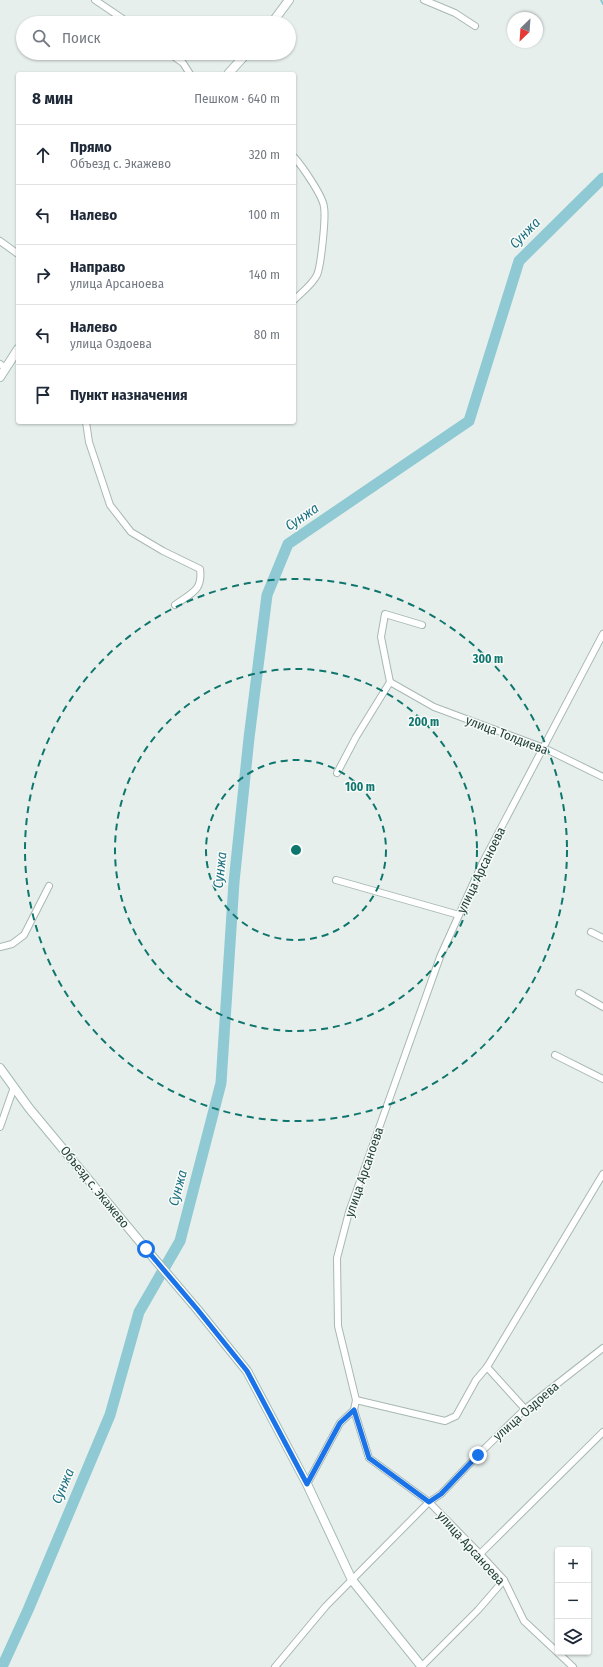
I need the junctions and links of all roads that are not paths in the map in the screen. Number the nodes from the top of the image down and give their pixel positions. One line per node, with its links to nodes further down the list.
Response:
1 (95, 0): 4 (street)
2 (289, 0): 5 (main road)
3 (424, 0): 6 (street)
4 (119, 16)
5 (277, 16)
6 (474, 26)
7 (179, 60): 9 (street)
8 (241, 60): 10 (main road)
9 (189, 72)
10 (230, 72)
11 (296, 160): 14 (street)
12 (0, 241): 13 (street)
13 (16, 253)
14 (296, 298)
15 (16, 351): 16 (main road)
16 (3, 366): 17 (main road)
17 (0, 377)
18 (86, 424): 19 (street)
19 (175, 604)
20 (422, 625): 22 (street)
21 (603, 634): 23 (street, улица Арсаноева)
22 (390, 682): 23 (street, улица Толдиева); 24 (street)
23 (544, 748): 25 (street, улица Толдиева); 28 (street, улица Арсаноева)
24 (337, 773)
25 (603, 777)
26 (336, 880): 28 (street)
27 (49, 886): 31 (street)
28 (459, 916): 42 (street, улица Арсаноева)
29 (591, 932): 30 (street)
30 (603, 938)
31 (0, 947)
32 (579, 993): 33 (street)
33 (603, 1006)
34 (555, 1055): 36 (street)
35 (0, 1068): 37 (main road, Объезд с. Экажево)
36 (603, 1079)
37 (14, 1087): 38 (street); 46 (main road, Объезд с. Экажево)
38 (0, 1127)
39 (603, 1174): 41 (street)
40 (603, 1348): 43 (street, улица Оздоева)
41 (487, 1368): 42 (street); 43 (street)
42 (356, 1400): 44 (street, улица Арсаноева)
43 (525, 1409): 47 (street, улица Оздоева)
44 (354, 1410): 46 (street); 47 (street, улица Арсаноева)
45 (603, 1432): 48 (street)
46 (307, 1484): 49 (main road, Объезд с. Экажево)
47 (429, 1502): 48 (street, улица Арсаноева); 49 (street, улица Оздоева)
48 (480, 1554): 50 (street, улица Арсаноева)
49 (352, 1580): 51 (street, улица Оздоева); 52 (main road, Объезд с. Экажево)
50 (504, 1580): 52 (street); 53 (street, улица Арсаноева)
51 (275, 1667)
52 (422, 1667)
53 (573, 1667)

